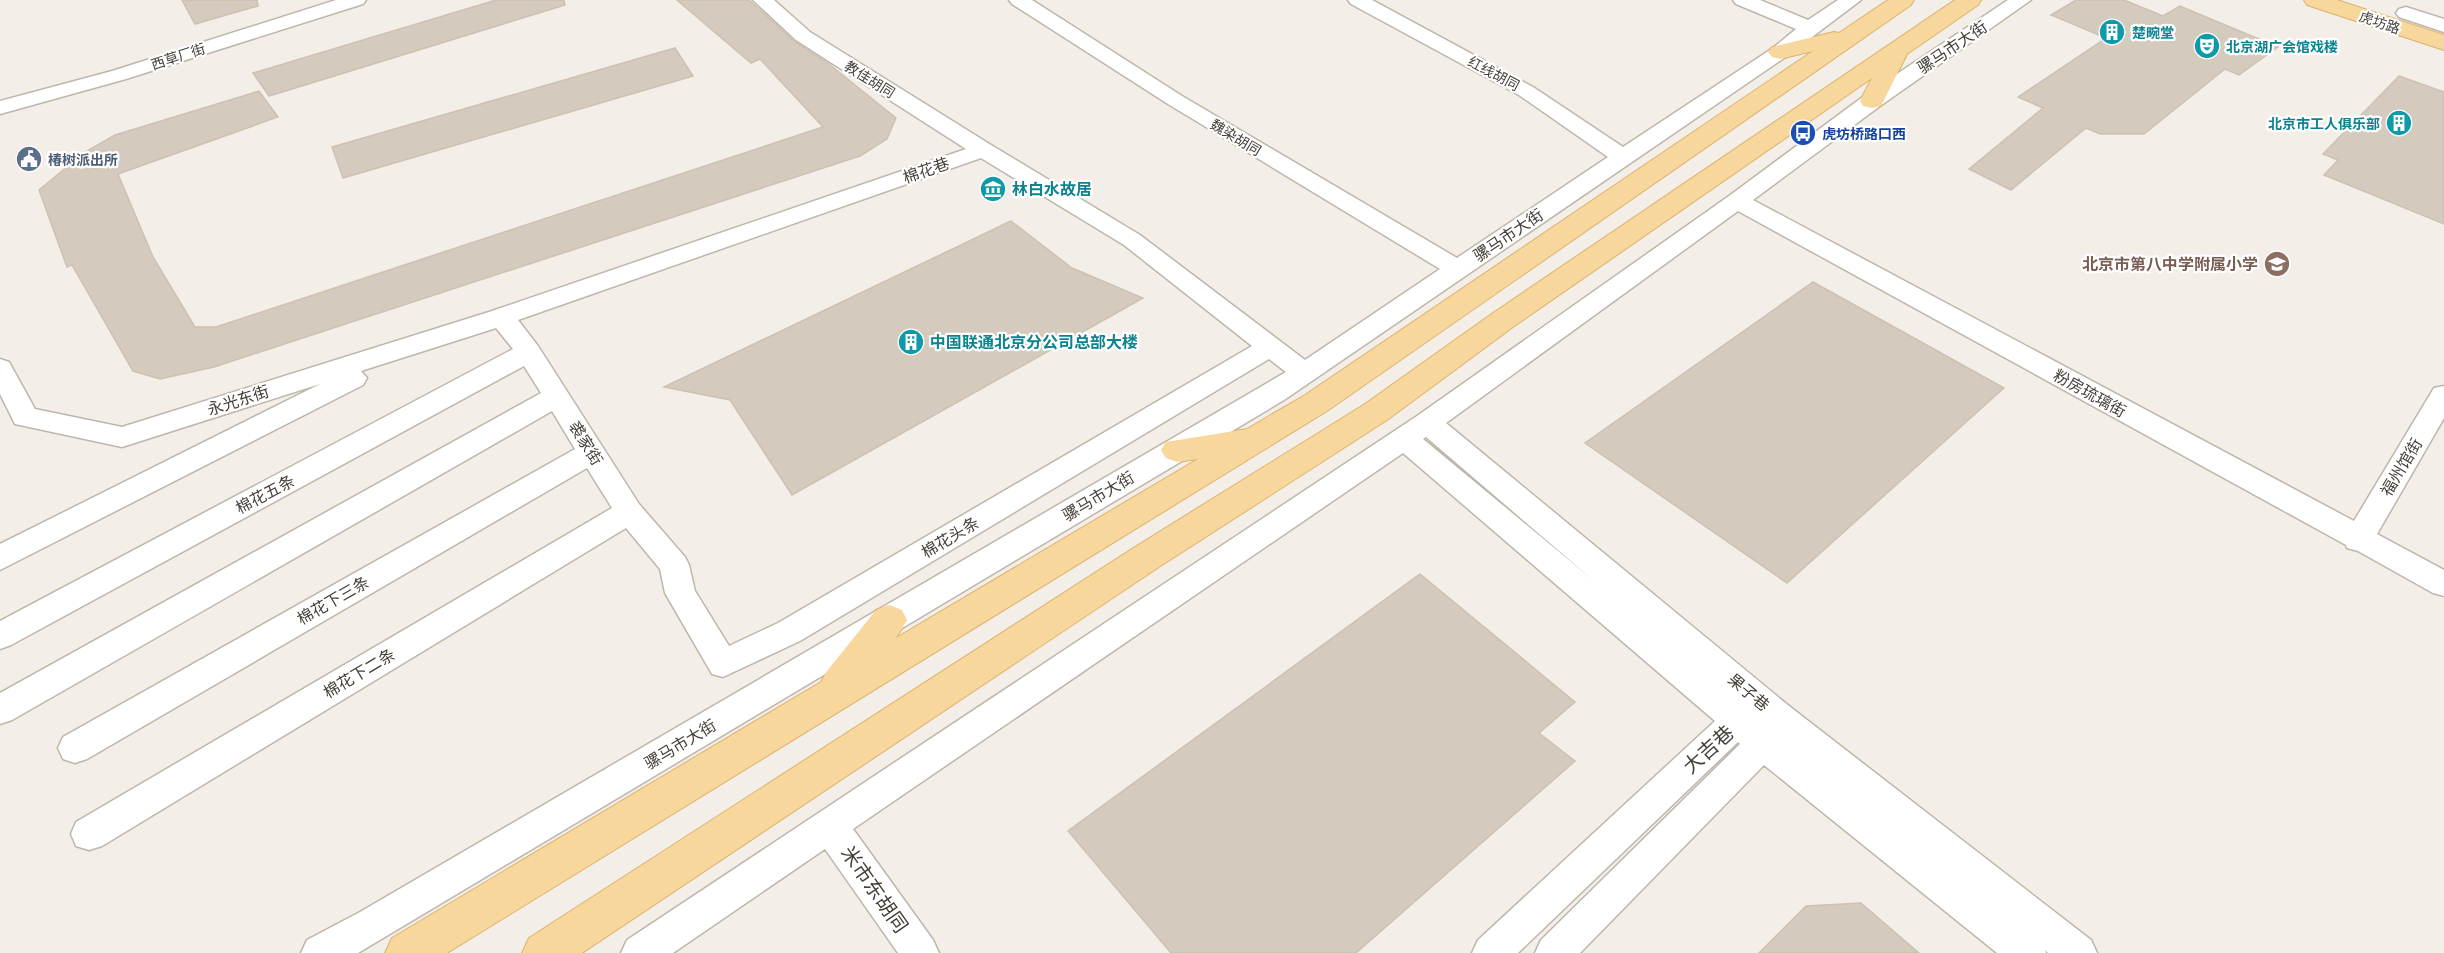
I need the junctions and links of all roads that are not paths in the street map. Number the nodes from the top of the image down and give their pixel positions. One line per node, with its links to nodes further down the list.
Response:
1 (356, 0): 20 (street, 西草厂街)
2 (763, 0): 21 (street, 教佳胡同)
3 (1018, 0): 24 (street, 魏染胡同)
4 (1743, 0): 14 (street)
5 (1851, 0): 14 (street, 骡马市大街)
6 (1903, 0): 15 (main road, 骡马市大街)
7 (1970, 0): 17 (main road, 骡马市大街)
8 (2021, 0): 19 (street, 骡马市大街)
9 (2315, 0): 16 (main road, 虎坊路)
10 (2366, 0): 12 (main road, 虎坊路)
11 (1364, 1): 22 (street, 红线胡同)
12 (2406, 14): 13 (street, 虎坊路)
13 (2444, 26)
14 (1810, 28): 18 (street, 骡马市大街)
15 (1850, 35): 18 (main road); 34 (main road, 骡马市大街)
16 (2444, 44)
17 (1899, 51): 19 (main road); 52 (main road, 骡马市大街)
18 (1780, 52): 22 (street, 骡马市大街)
19 (1872, 101): 23 (street, 骡马市大街)
20 (0, 108)
21 (983, 150): 25 (street, 棉花巷); 26 (street)
22 (1623, 157): 24 (street, 骡马市大街)
23 (1737, 201): 33 (street, 骡马市大街); 38 (street, 粉房琉璃街)
24 (1457, 269): 30 (street, 骡马市大街)
25 (501, 317): 27 (street, 裘家街); 28 (street, 永光东街)
26 (1270, 348): 30 (street); 40 (street, 棉花头条)
27 (529, 352): 32 (street, 裘家街); 43 (street, 棉花五条)
28 (380, 355): 29 (street, 永光东街); 39 (street)
29 (0, 368)
30 (1303, 372): 35 (street, 骡马市大街)
31 (2444, 395): 38 (street, 福州馆街)
32 (557, 396): 36 (street, 裘家街); 45 (street)
33 (1415, 430): 46 (street, 果子巷); 48 (street, 骡马市大街)
34 (1258, 438): 35 (main road); 44 (main road, 骡马市大街)
35 (1177, 450): 42 (street, 骡马市大街)
36 (592, 453): 37 (street, 裘家街); 47 (street, 棉花下三条)
37 (629, 512): 40 (street, 裘家街); 49 (street, 棉花下二条)
38 (2358, 540): 41 (street, 粉房琉璃街)
39 (0, 558)
40 (674, 565)
41 (2444, 584)
42 (889, 620): 44 (main road); 50 (street, 骡马市大街)
43 (0, 636)
44 (827, 699): 51 (main road, 骡马市大街)
45 (0, 710)
46 (1759, 727): 55 (street, 大吉巷); 56 (street, 大吉巷); 57 (street, 果子巷); 58 (street, 果子巷)
47 (75, 748)
48 (830, 826): 53 (street, 骡马市大街); 54 (street, 米市东胡同)
49 (89, 834)
50 (320, 953)
51 (407, 953)
52 (544, 953)
53 (640, 953)
54 (920, 953)
55 (1491, 953)
56 (1554, 953)
57 (2027, 953)
58 (2078, 953)

